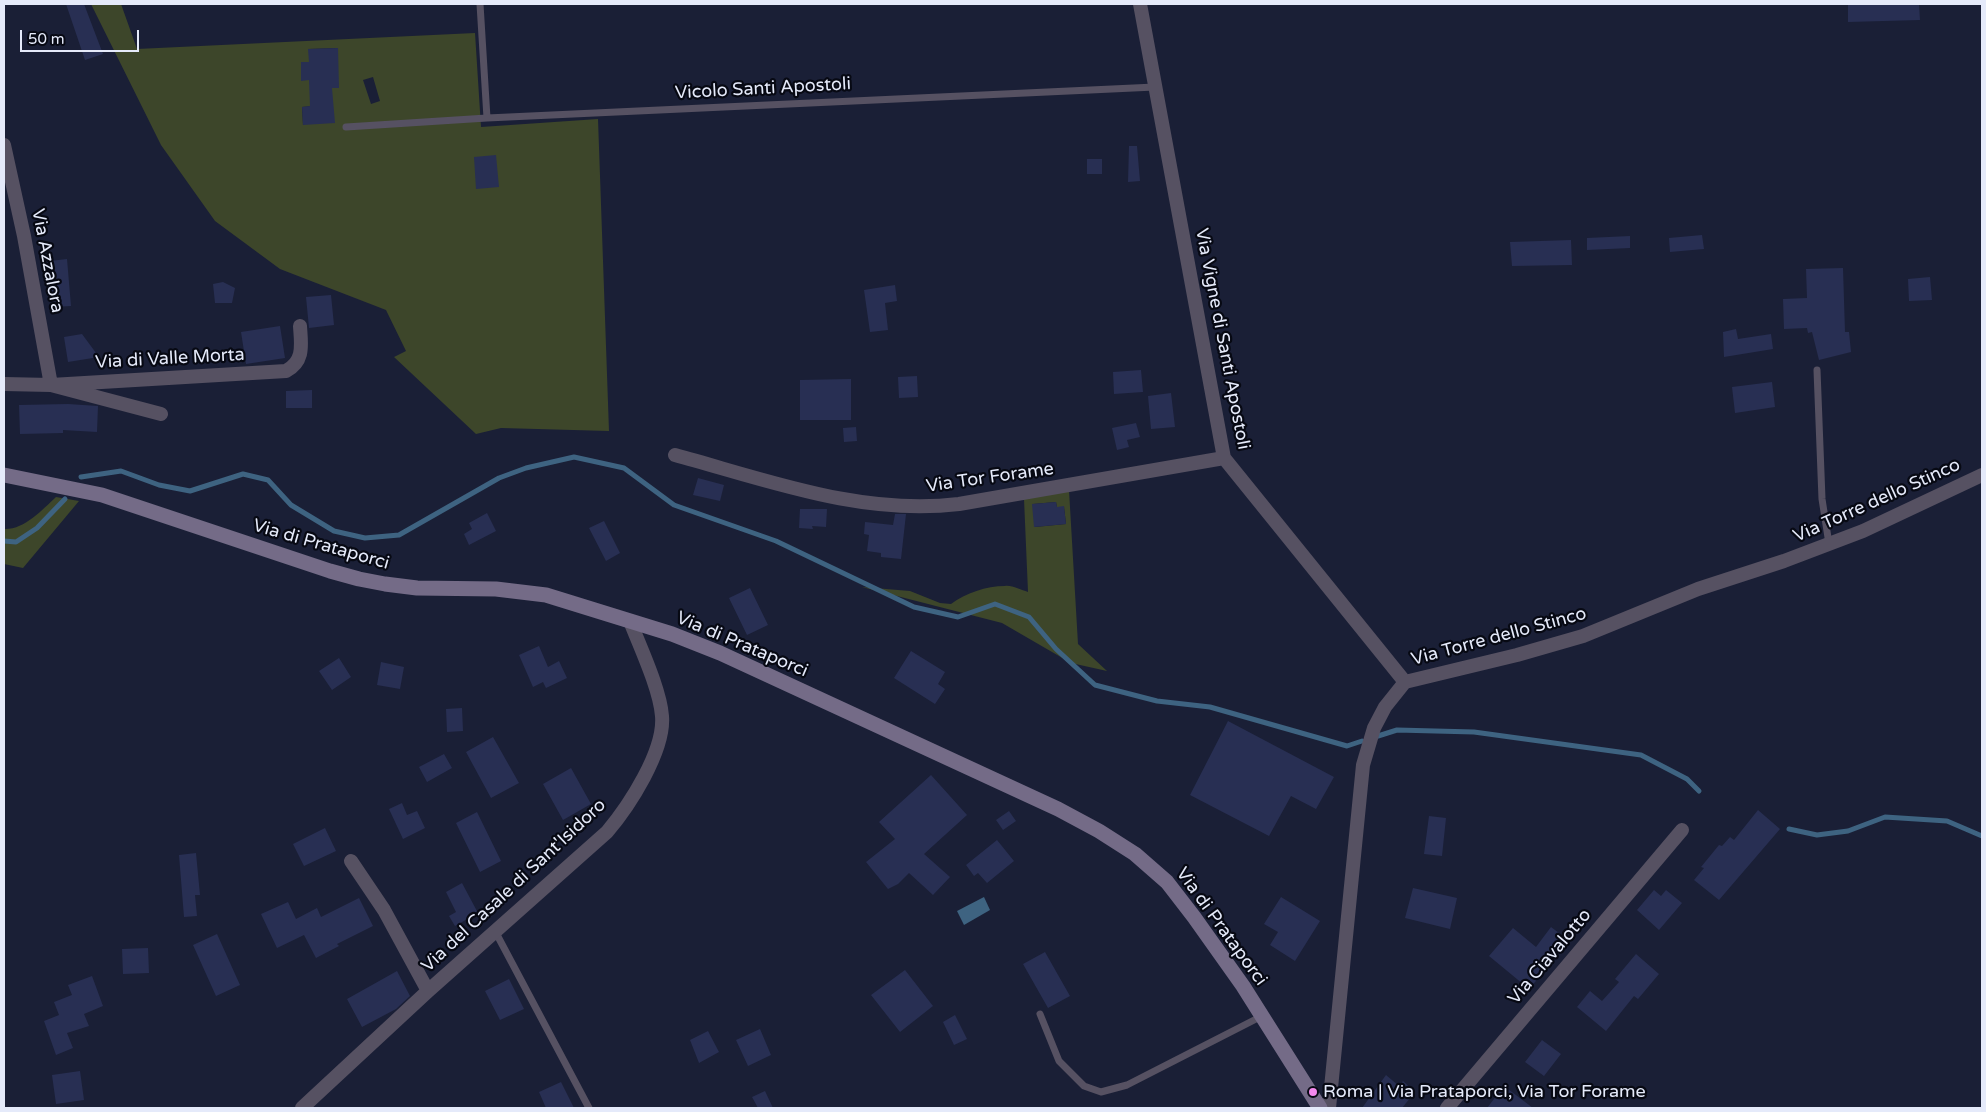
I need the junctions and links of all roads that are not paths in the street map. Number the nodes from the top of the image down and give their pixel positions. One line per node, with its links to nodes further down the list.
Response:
1 (480, 4): 4 (lane)
2 (1140, 4): 3 (street, Via Vigne di Santi Apostoli)
3 (1155, 87): 4 (lane, Vicolo Santi Apostoli); 13 (street, Via Vigne di Santi Apostoli)
4 (487, 118): 5 (lane, Vicolo Santi Apostoli)
5 (346, 127)
6 (4, 145): 10 (street, Via Azzalora)
7 (300, 326): 10 (street, Via di Valle Morta)
8 (1817, 370): 16 (lane)
9 (4, 384): 10 (street, Via di Valle Morta)
10 (51, 385): 11 (street)
11 (161, 414)
12 (675, 456): 13 (street, Via Tor Forame)
13 (1224, 458): 18 (street, Via Vigne di Santi Apostoli)
14 (4, 475): 17 (street, Via di Prataporci)
15 (1982, 475): 16 (street, Via Torre dello Stinco)
16 (1829, 545): 18 (street, Via Torre dello Stinco)
17 (630, 621): 21 (street, Via del Casale di Sant'Isidoro); 24 (street, Via di Prataporci)
18 (1405, 682): 28 (street, Via Torre dello Stinco)
19 (1682, 830): 29 (street, Via Ciavalotto)
20 (351, 862): 22 (street)
21 (495, 931): 22 (street, Via del Casale di Sant'Isidoro); 26 (lane)
22 (428, 992): 25 (street, Via del Casale di Sant'Isidoro)
23 (1040, 1014): 24 (lane)
24 (1262, 1016): 27 (street, Via di Prataporci)
25 (302, 1108)
26 (589, 1108)
27 (1320, 1108)
28 (1329, 1108)
29 (1447, 1108)

